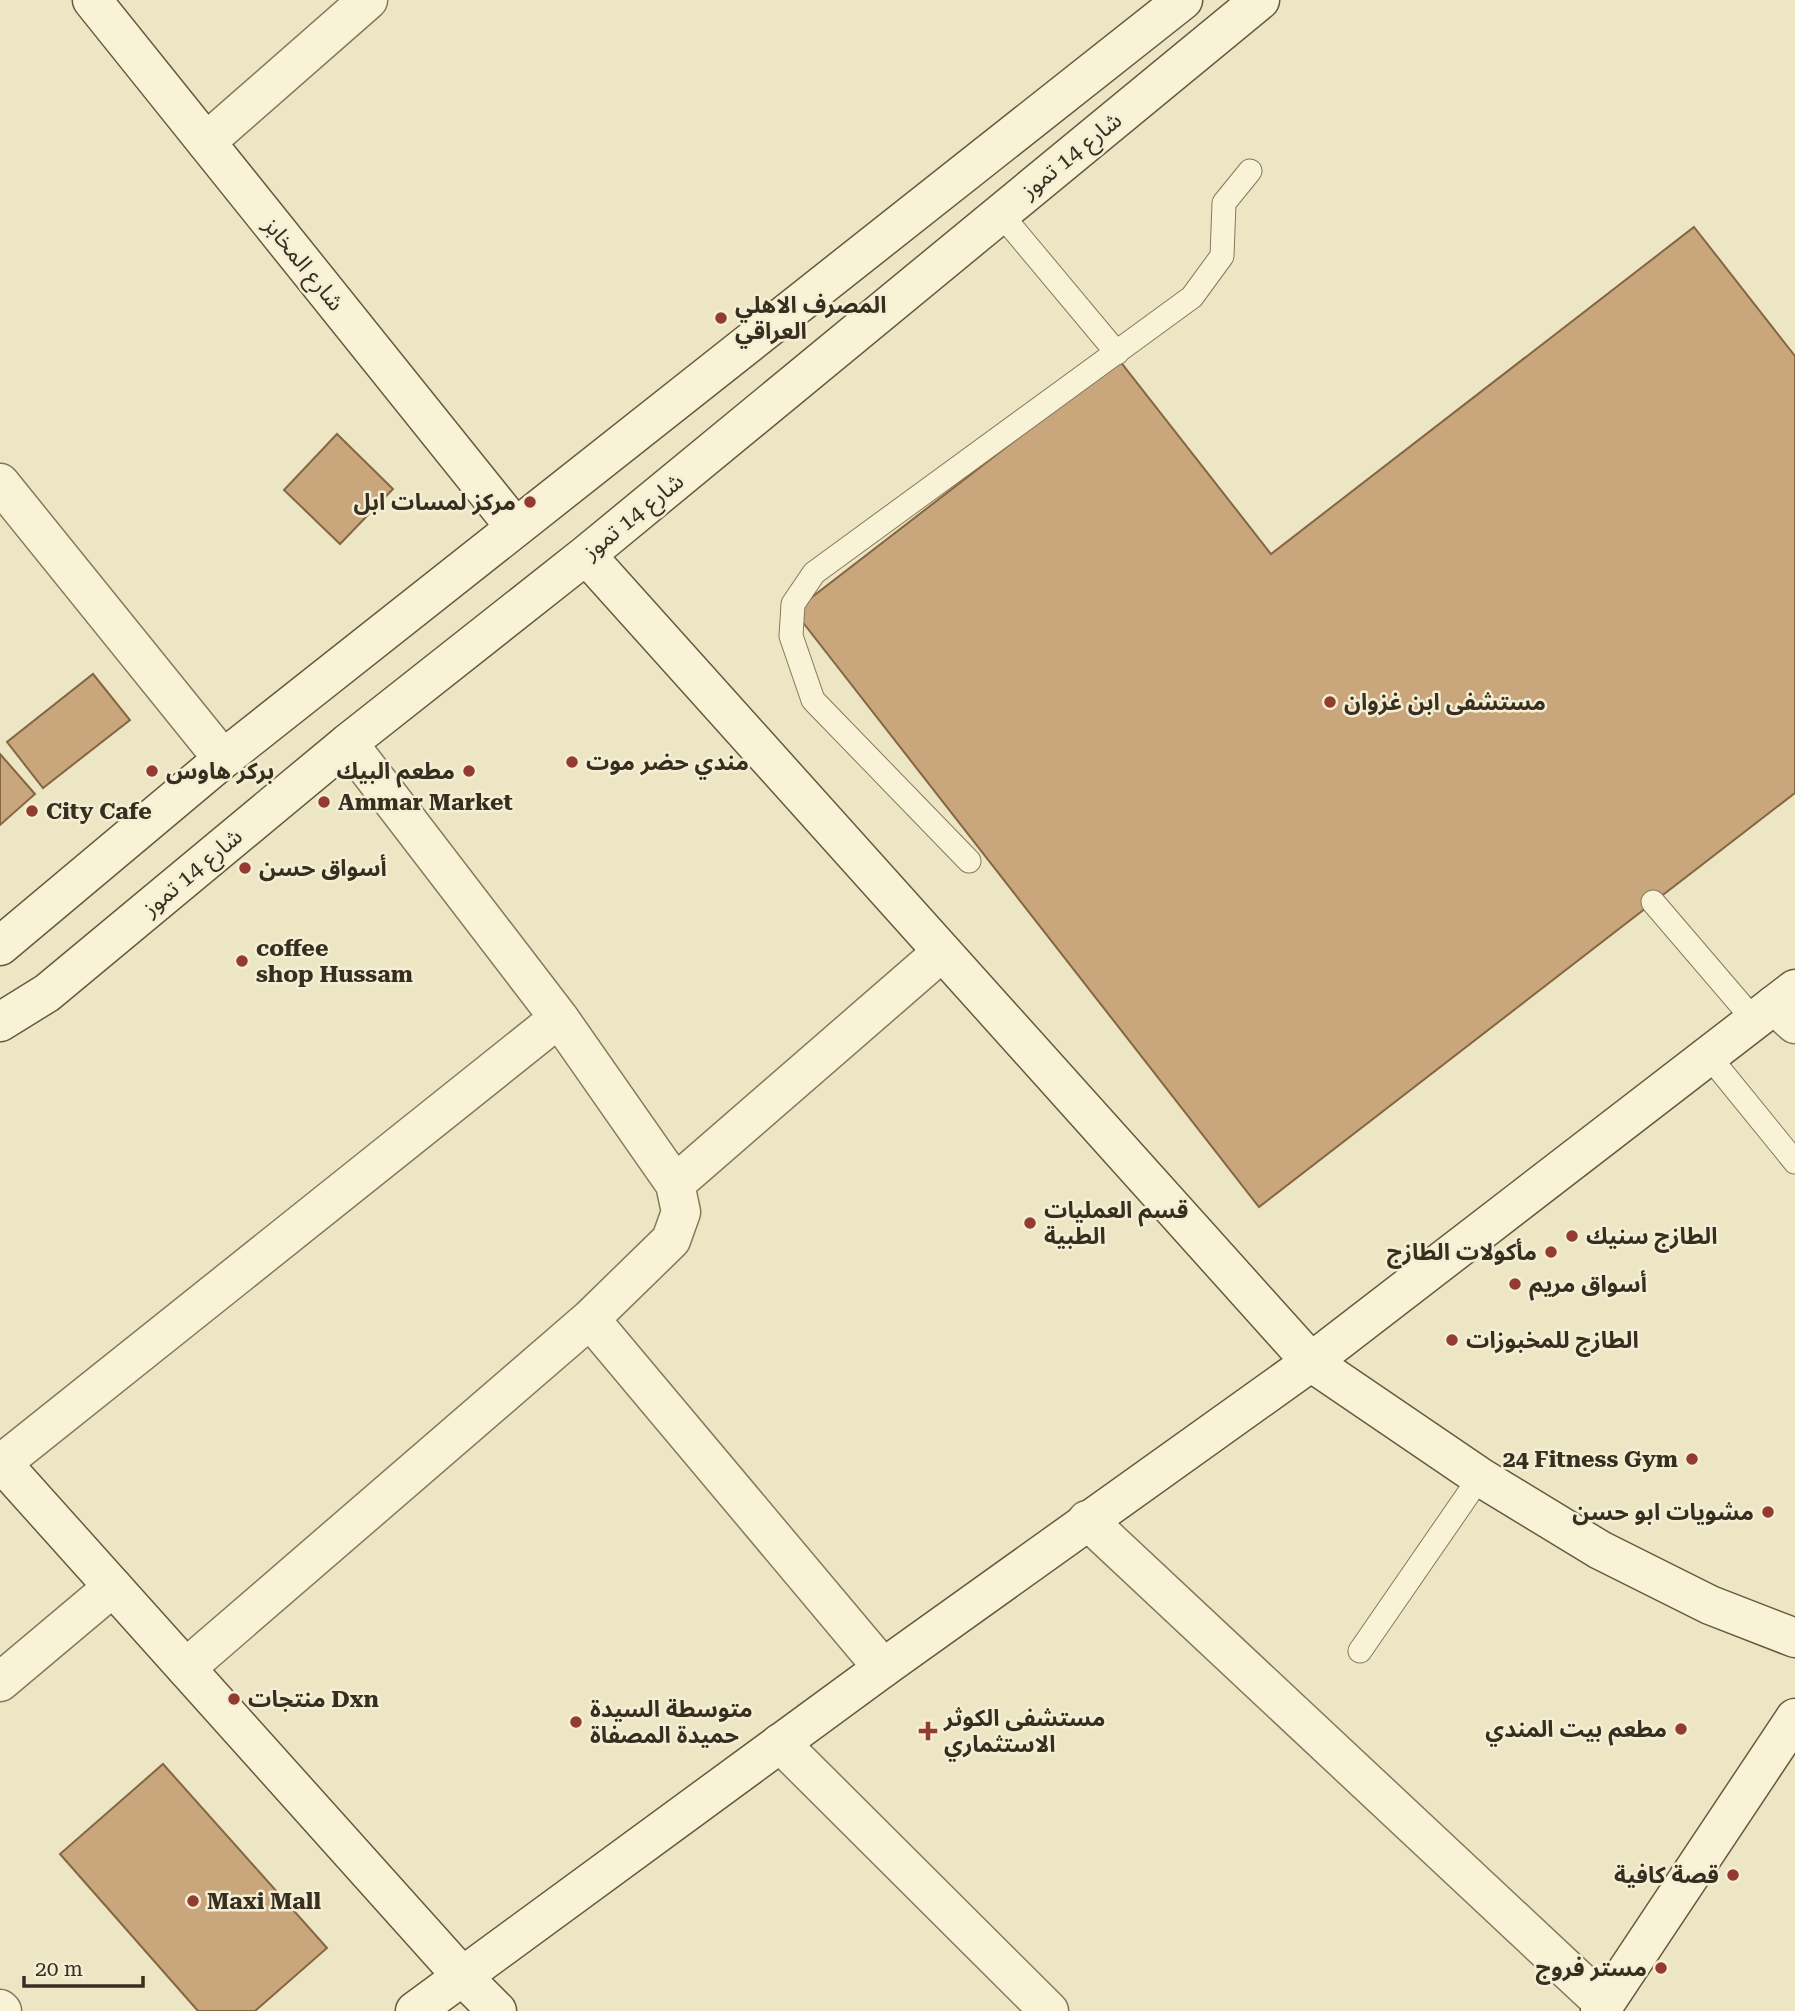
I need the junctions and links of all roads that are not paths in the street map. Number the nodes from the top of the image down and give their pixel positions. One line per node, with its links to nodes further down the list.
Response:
1 (92, 0): 5 (street, شارع المخابز)
2 (368, 0): 5 (street)
3 (1183, 0): 10 (street)
4 (1260, 0): 7 (street, شارع 14 تموز)
5 (206, 142): 10 (street, شارع المخابز)
6 (1250, 171): 8 (lane)
7 (1000, 214): 8 (lane); 11 (street, شارع 14 تموز)
8 (1117, 353): 14 (lane)
9 (0, 483): 13 (street)
10 (515, 527): 13 (street)
11 (586, 555): 12 (street, شارع 14 تموز); 17 (street)
12 (348, 743): 18 (street, شارع 14 تموز); 20 (street)
13 (223, 759): 16 (street)
14 (969, 861)
15 (1653, 902): 19 (lane)
16 (4, 934)
17 (942, 952): 25 (street); 27 (street)
18 (47, 993): 21 (street, شارع 14 تموز); 22 (street)
19 (1779, 1010): 23 (street)
20 (559, 1018): 25 (street); 28 (street)
21 (0, 1022)
22 (0, 1048)
23 (1709, 1055): 24 (lane); 27 (street)
24 (1795, 1162)
25 (675, 1184): 26 (street)
26 (590, 1319): 34 (street); 35 (street)
27 (1311, 1362): 29 (street); 30 (street)
28 (1, 1462): 31 (street)
29 (1480, 1477): 32 (street); 33 (lane)
30 (1087, 1520): 35 (street); 40 (street)
31 (113, 1587): 34 (street); 36 (street)
32 (1795, 1638)
33 (1360, 1651)
34 (186, 1668): 39 (street)
35 (883, 1668): 38 (street)
36 (0, 1682)
37 (1795, 1718): 40 (street)
38 (780, 1743): 39 (street); 43 (street)
39 (461, 1976): 41 (street); 42 (street)
40 (1606, 2009)
41 (415, 2011)
42 (497, 2011)
43 (1049, 2011)

